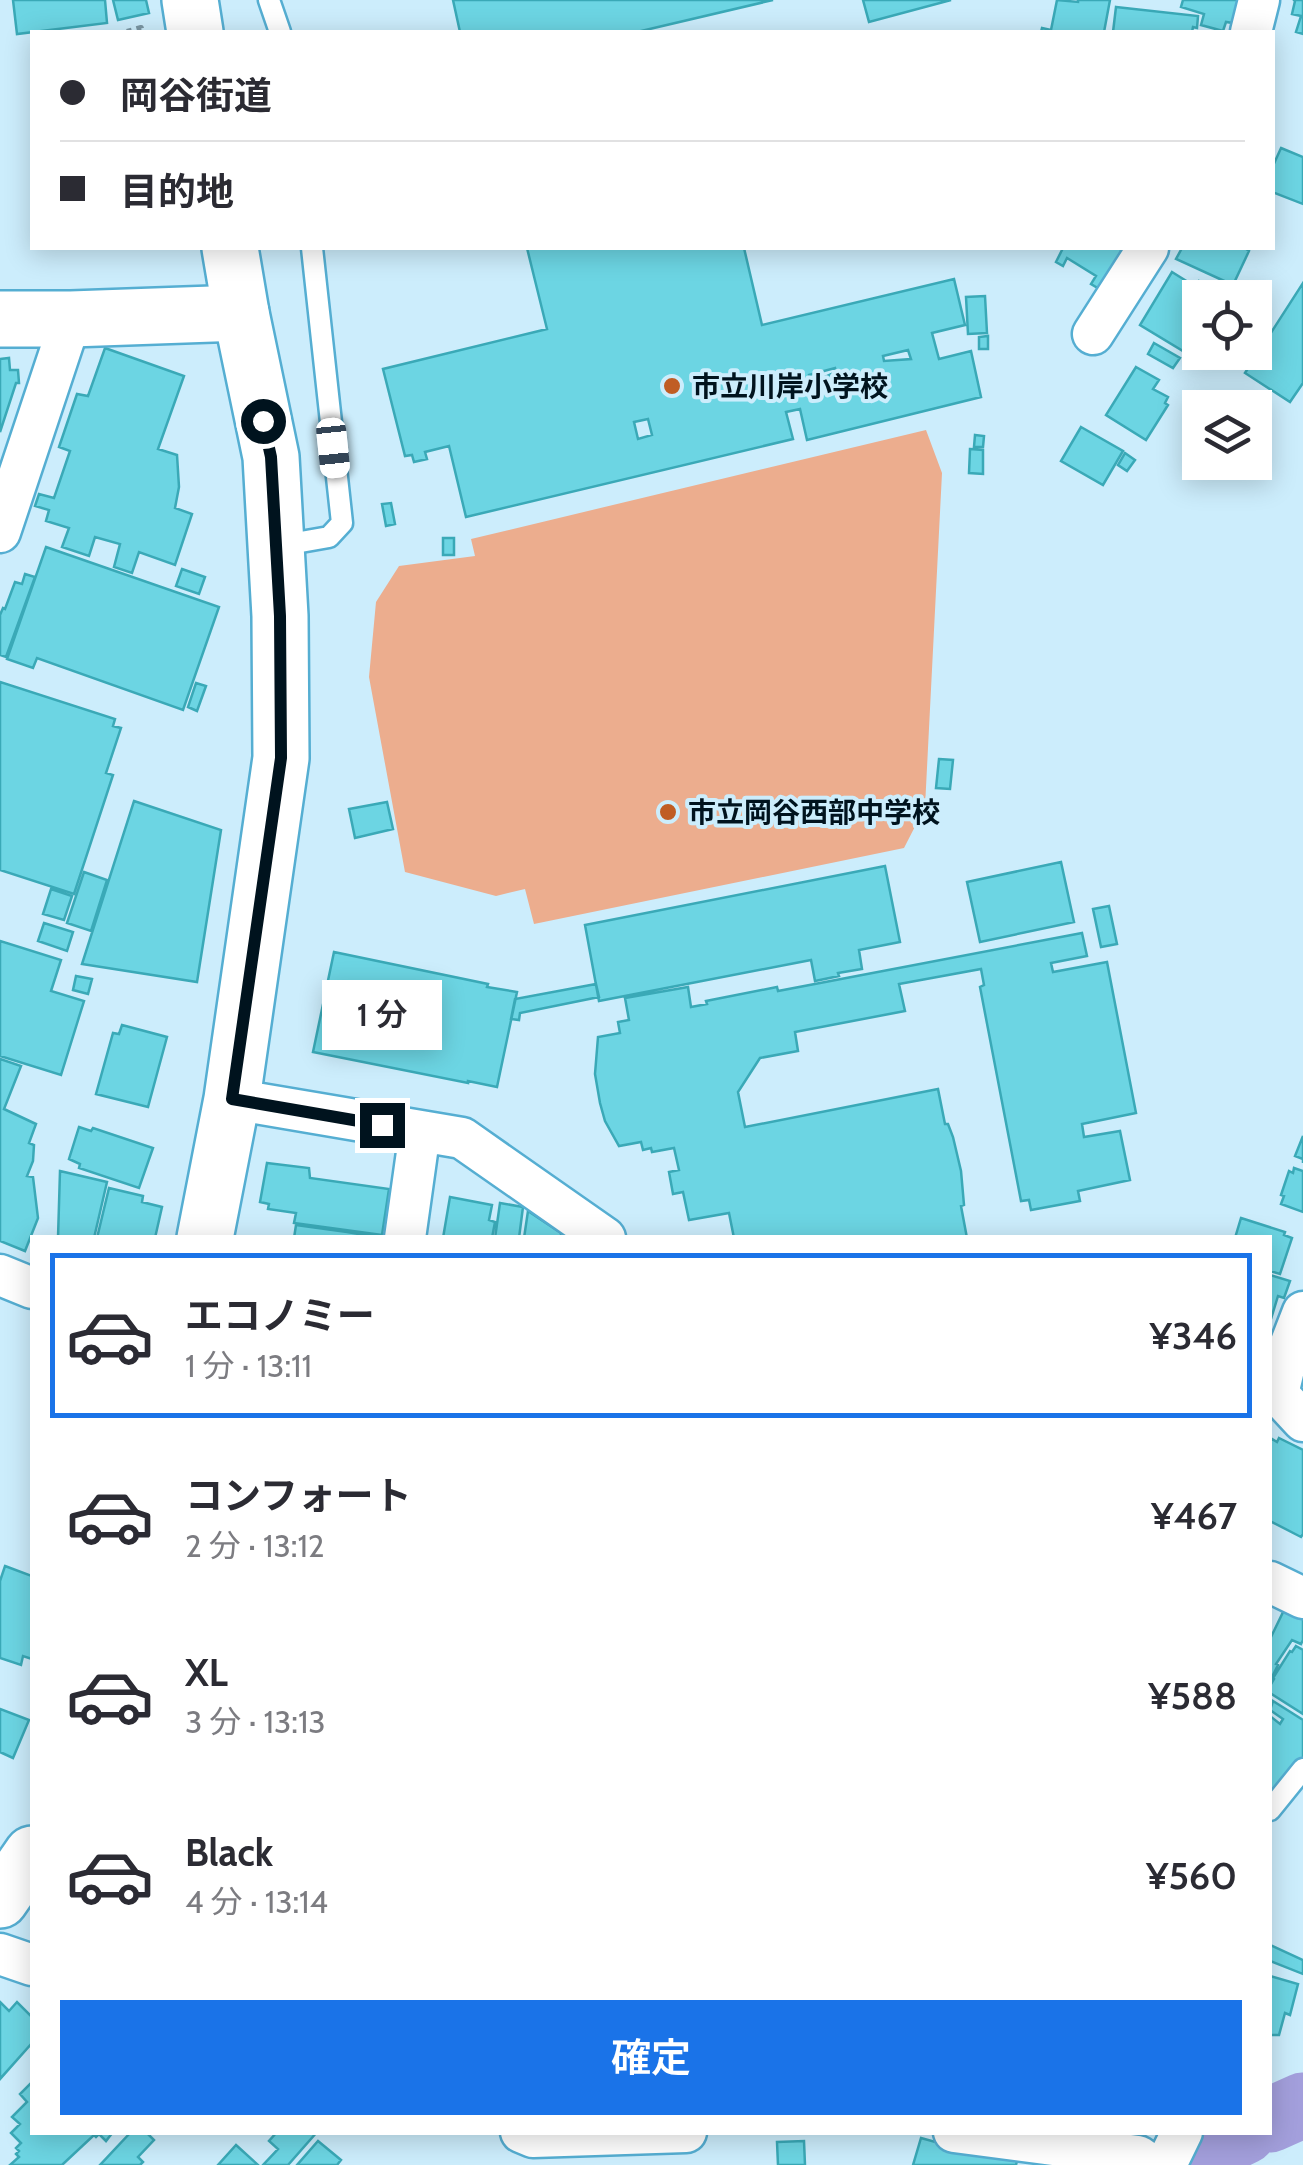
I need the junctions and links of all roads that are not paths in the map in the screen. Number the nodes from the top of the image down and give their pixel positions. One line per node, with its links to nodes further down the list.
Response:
1 (190, 0): 4 (main road)
2 (268, 0): 5 (lane)
3 (1259, 0): 6 (street)
4 (195, 30)
5 (279, 30)
6 (1252, 30)
7 (230, 250): 10 (main road)
8 (312, 250): 15 (lane)
9 (1147, 250): 13 (street)
10 (240, 314): 12 (main road); 15 (main road)
11 (0, 319): 12 (main road)
12 (70, 320): 14 (street)
13 (1093, 334)
14 (0, 532)
15 (276, 546): 16 (main road)
16 (232, 1099): 17 (street); 18 (main road)
17 (420, 1131): 19 (street); 20 (street)
18 (206, 1235)
19 (405, 1235)
20 (602, 1235)
21 (0, 1275): 22 (street)
22 (30, 1287)
23 (1303, 1312): 24 (street)
24 (1303, 1421)
25 (1303, 1769): 26 (lane)
26 (1272, 1808)
27 (30, 1857): 28 (main road)
28 (0, 1900)
29 (0, 1954): 30 (street)
30 (30, 1964)
31 (532, 2135): 32 (street)
32 (598, 2135)
33 (697, 2135): 36 (street)
34 (977, 2135): 37 (street)
35 (1181, 2135): 38 (street)
36 (696, 2165)
37 (1151, 2165)
38 (1166, 2165)

